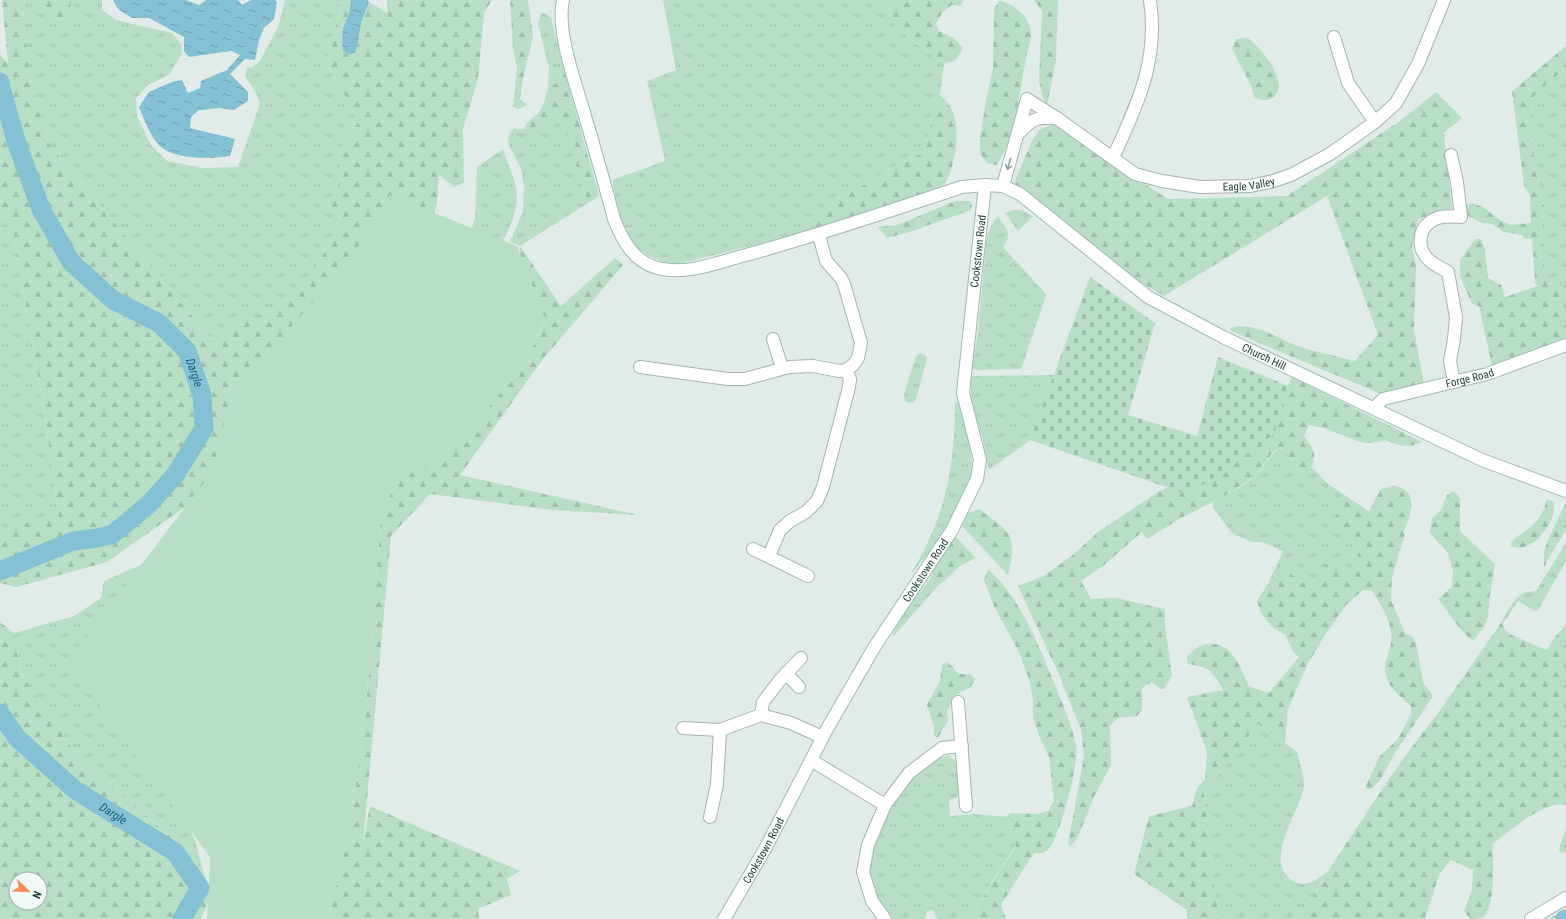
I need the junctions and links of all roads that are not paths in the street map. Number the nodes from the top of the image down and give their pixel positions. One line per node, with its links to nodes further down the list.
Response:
1 (563, 0): 12 (street, Church Hill)
2 (1150, 0): 9 (street)
3 (1444, 0): 6 (street, Eagle Valley)
4 (1334, 37): 6 (street)
5 (1058, 119): 7 (street); 7 (street, Eagle Valley); 9 (street, Eagle Valley)
6 (1375, 122): 9 (street, Eagle Valley)
7 (1017, 135): 11 (street, one-way to 11)
8 (1451, 155): 18 (street)
9 (1113, 158)
10 (985, 184): 11 (street, Church Hill); 12 (street, Church Hill); 31 (street, Cookstown Road)
11 (1003, 186): 19 (street, Church Hill)
12 (819, 235): 17 (street)
13 (773, 338): 16 (street)
14 (1566, 345): 18 (street, Forge Road)
15 (640, 367): 16 (street)
16 (782, 368): 17 (street)
17 (846, 370): 22 (street)
18 (1454, 382): 19 (street, Forge Road)
19 (1374, 408): 20 (street, Church Hill)
20 (1566, 491)
21 (753, 549): 22 (street)
22 (769, 556): 23 (street)
23 (808, 576)
24 (801, 658): 25 (street)
25 (786, 673): 26 (street); 28 (street)
26 (799, 687)
27 (958, 702): 32 (street)
28 (761, 715): 30 (street); 31 (street)
29 (683, 728): 30 (street)
30 (720, 730): 36 (street)
31 (822, 737): 33 (street, Cookstown Road)
32 (962, 746): 34 (street); 35 (street)
33 (811, 760): 34 (street); 38 (street, Cookstown Road)
34 (885, 805): 39 (street)
35 (966, 806)
36 (710, 817)
37 (1566, 898): 40 (street)
38 (724, 919)
39 (885, 919)
40 (1531, 919)

